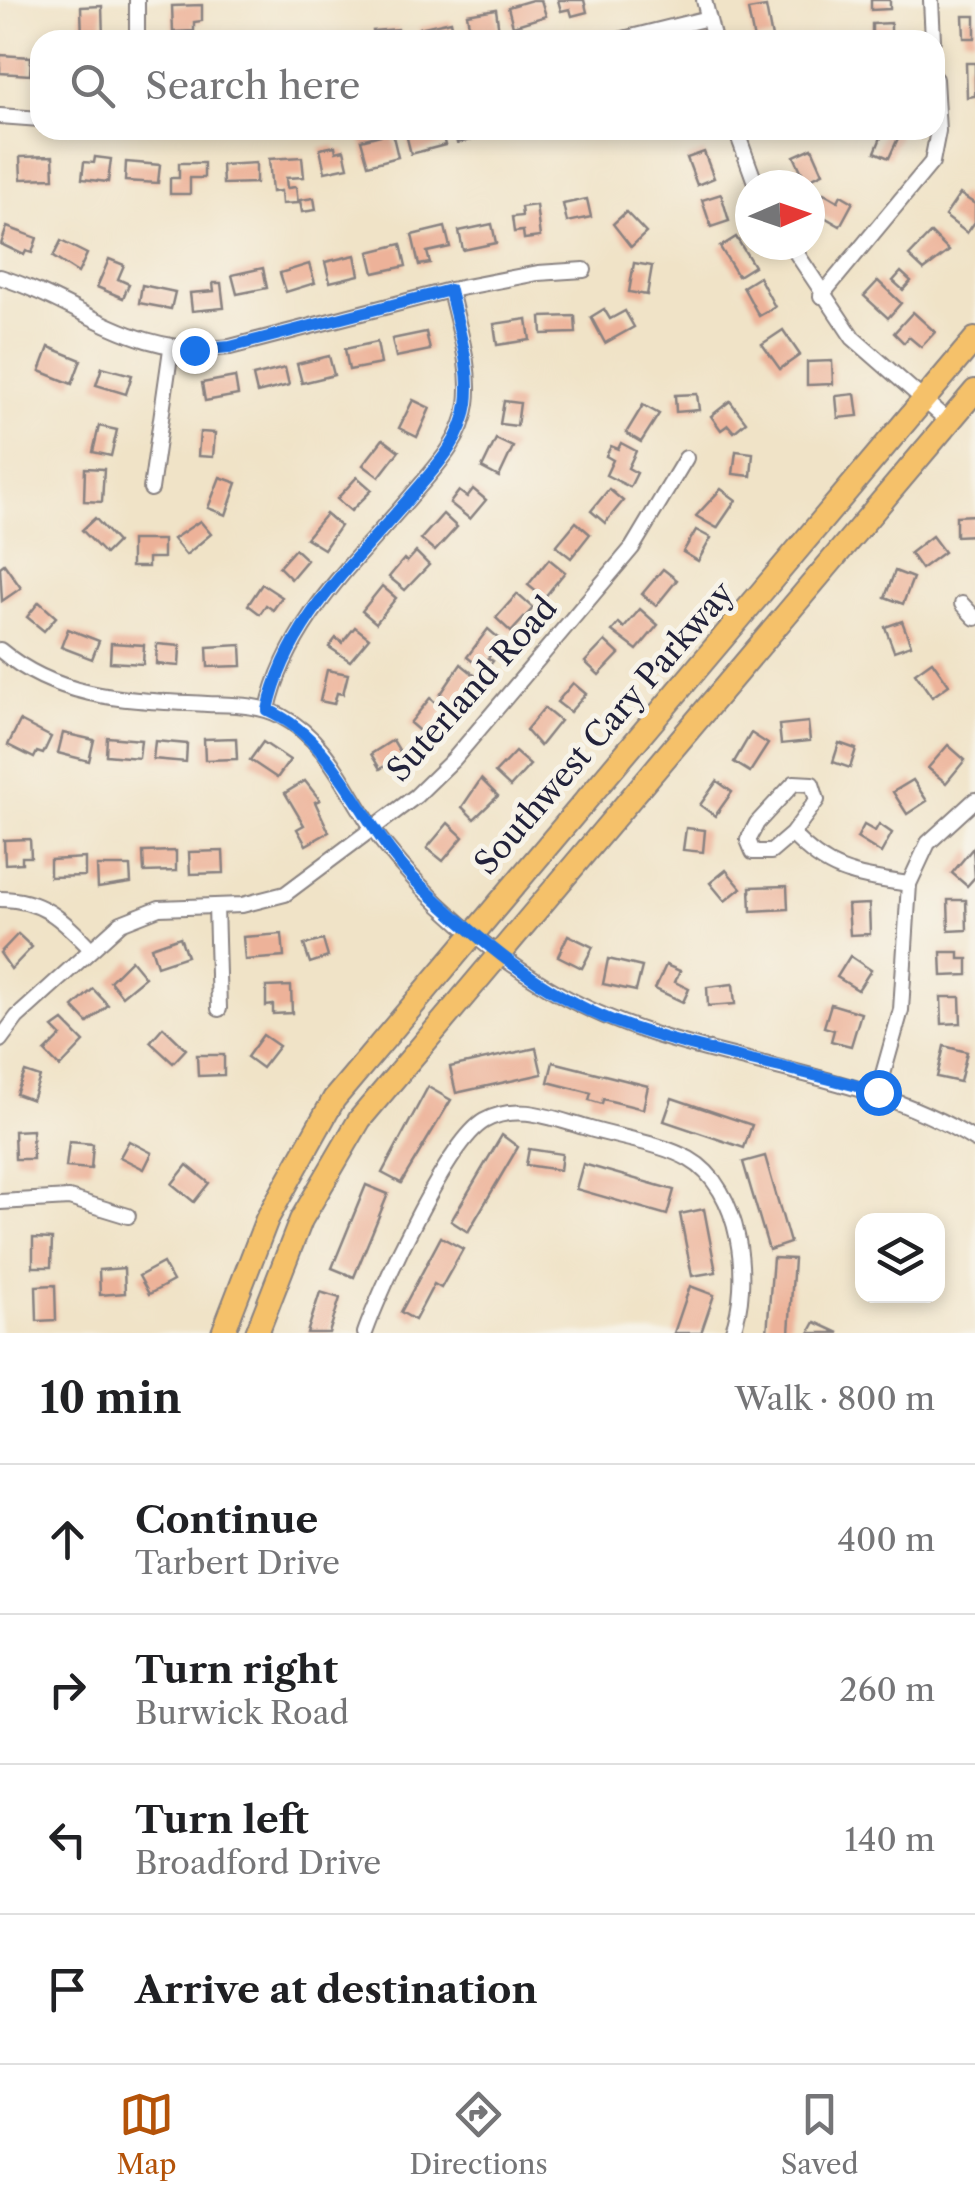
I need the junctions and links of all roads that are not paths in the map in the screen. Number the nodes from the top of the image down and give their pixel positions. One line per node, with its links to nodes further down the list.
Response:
1 (137, 0): 5 (street)
2 (704, 0): 4 (street)
3 (931, 0): 8 (street)
4 (708, 18): 6 (street); 7 (street)
5 (136, 30)
6 (659, 30)
7 (711, 30)
8 (932, 30)
9 (0, 116): 10 (street)
10 (30, 118)
11 (740, 140): 13 (street)
12 (936, 140): 18 (street)
13 (751, 170)
14 (799, 260): 18 (street)
15 (584, 270): 17 (street)
16 (0, 277): 20 (street)
17 (450, 290): 20 (street); 29 (street)
18 (821, 296): 22 (street)
19 (975, 339): 22 (main road, Southwest Cary Parkway)
20 (172, 349): 25 (street)
21 (975, 391): 23 (main road, Southwest Cary Parkway)
22 (924, 400): 23 (street); 36 (main road, Southwest Cary Parkway)
23 (949, 422): 38 (main road, Southwest Cary Parkway)
24 (686, 458): 31 (street, Suterland Road)
25 (150, 489)
26 (962, 604): 27 (street)
27 (975, 618)
28 (0, 650): 29 (street)
29 (268, 710): 31 (street)
30 (975, 800): 33 (street)
31 (373, 830): 35 (street, Suterland Road); 36 (street)
32 (792, 834): 32 (street); 33 (street)
33 (910, 884): 41 (street)
34 (0, 900): 37 (street)
35 (216, 906): 37 (street, Suterland Road); 39 (street)
36 (473, 931): 38 (street); 45 (main road, Southwest Cary Parkway)
37 (90, 948): 40 (street, Suterland Road)
38 (497, 952): 41 (street); 46 (main road, Southwest Cary Parkway)
39 (219, 1009)
40 (0, 1040)
41 (878, 1092): 42 (street)
42 (975, 1140)
43 (0, 1202): 44 (street)
44 (128, 1216)
45 (223, 1333)
46 (257, 1333)
47 (365, 1333): 48 (street)
48 (732, 1333)

